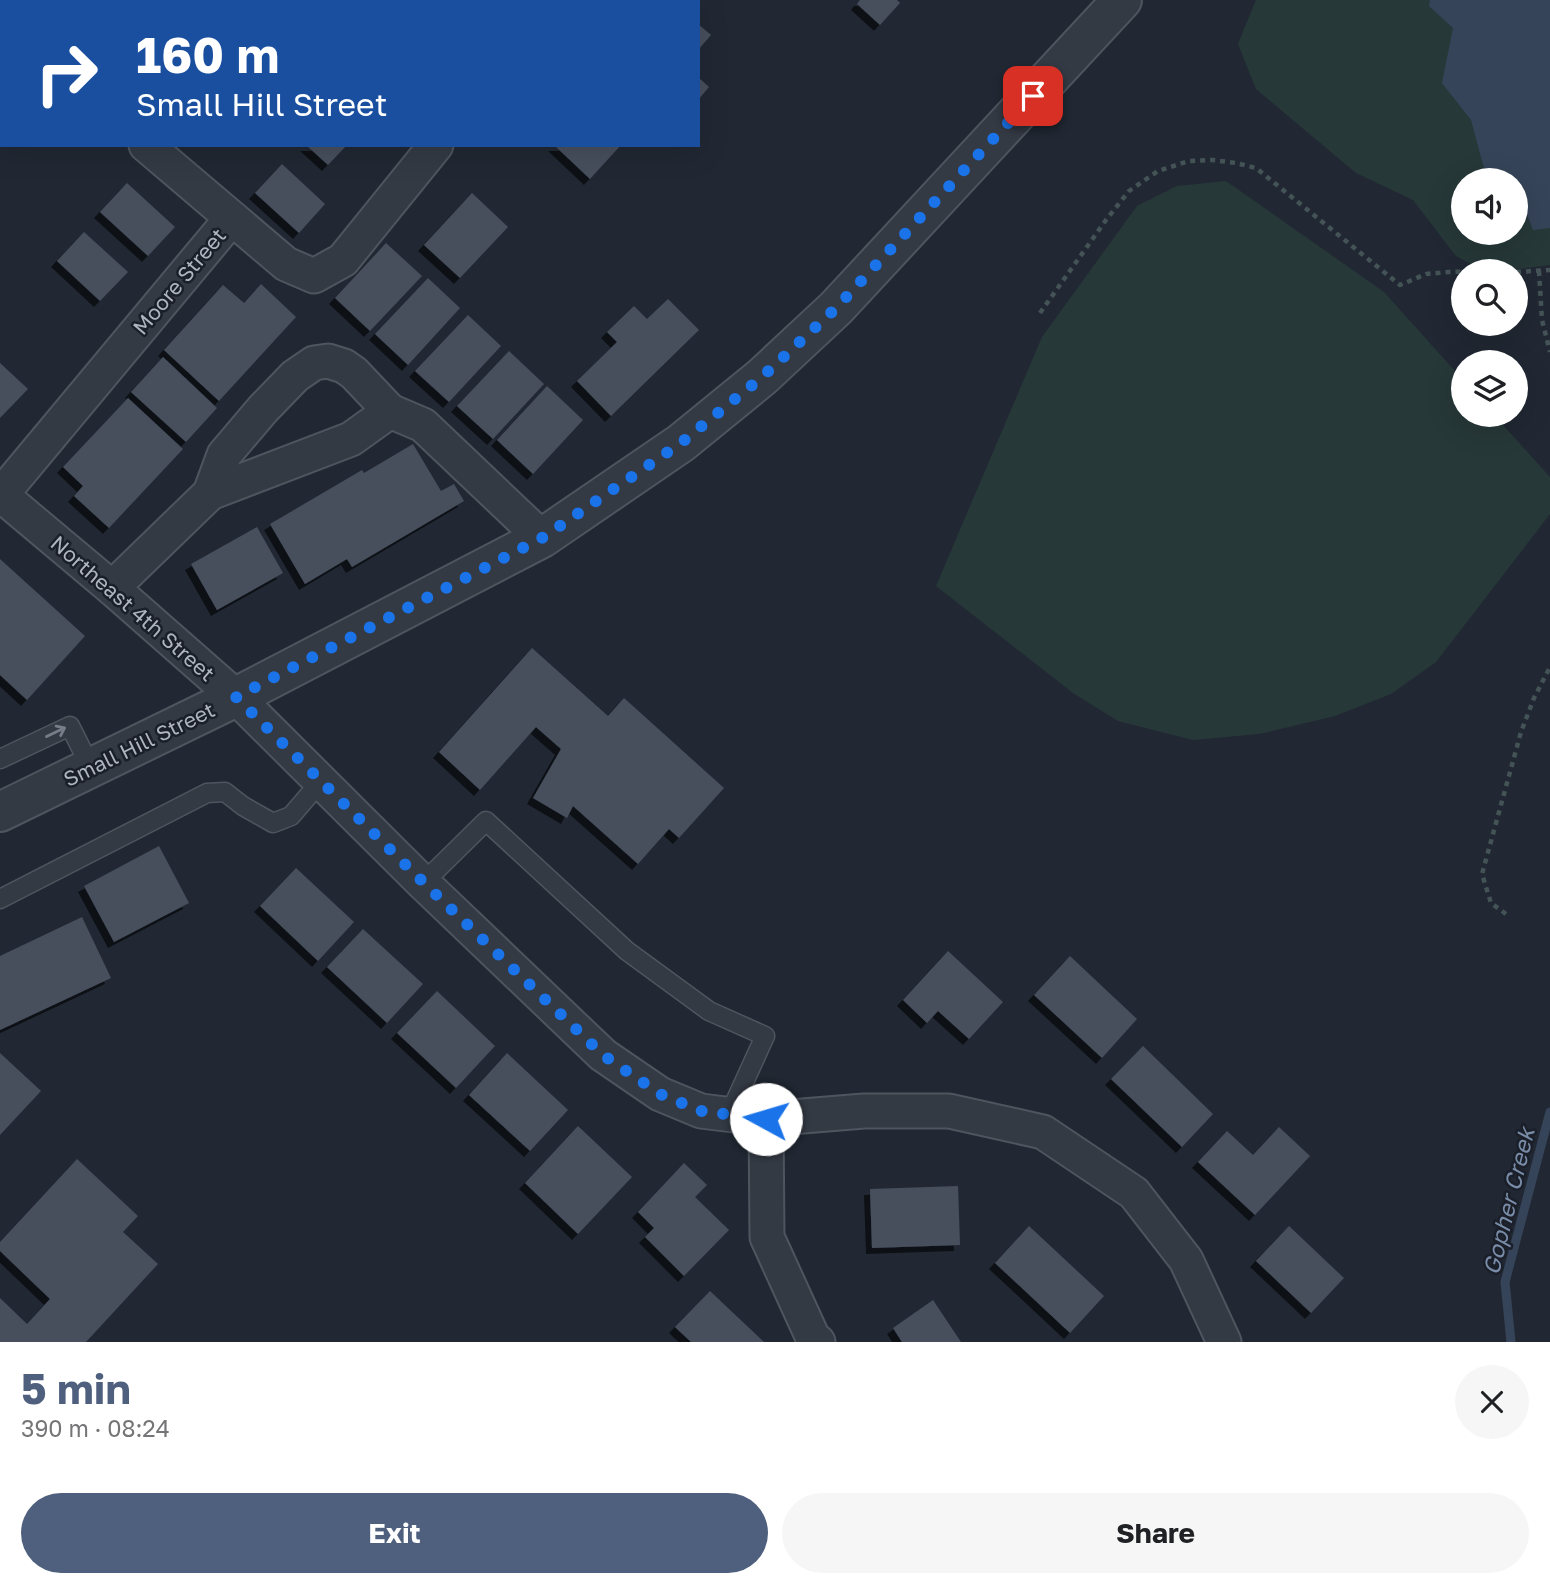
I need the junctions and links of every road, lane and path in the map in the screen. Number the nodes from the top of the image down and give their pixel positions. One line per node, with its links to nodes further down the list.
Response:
1 (1122, 0): 14 (street, Small Hill Street)
2 (148, 147): 4 (street)
3 (434, 147): 4 (street, Moore Street)
4 (231, 219): 13 (street, Moore Street)
5 (1550, 270): 7 (path)
6 (1528, 271): 7 (path)
7 (1538, 271): 10 (path)
8 (1451, 272): 9 (path)
9 (1040, 313)
10 (1550, 352)
11 (390, 411): 12 (street); 12 (street); 14 (street)
12 (210, 493): 15 (street)
13 (1, 494): 15 (street, Northeast 4th Street)
14 (542, 538): 17 (street, Small Hill Street)
15 (111, 588): 17 (street, Northeast 4th Street)
16 (1550, 667): 24 (path)
17 (236, 697): 19 (street, Small Hill Street); 20 (street, Northeast 4th Street)
18 (0, 759): 19 (lane, one-way to 19)
19 (91, 768): 21 (street, Small Hill Street)
20 (321, 781): 22 (street, Northeast 4th Street); 23 (lane)
21 (0, 812)
22 (424, 883): 25 (street, Northeast 4th Street); 25 (lane)
23 (0, 899)
24 (1506, 914)
25 (729, 1115): 26 (street, Northeast 4th Street)
26 (766, 1119): 27 (street); 28 (street, Northeast 4th Street)
27 (818, 1342)
28 (1224, 1342)

